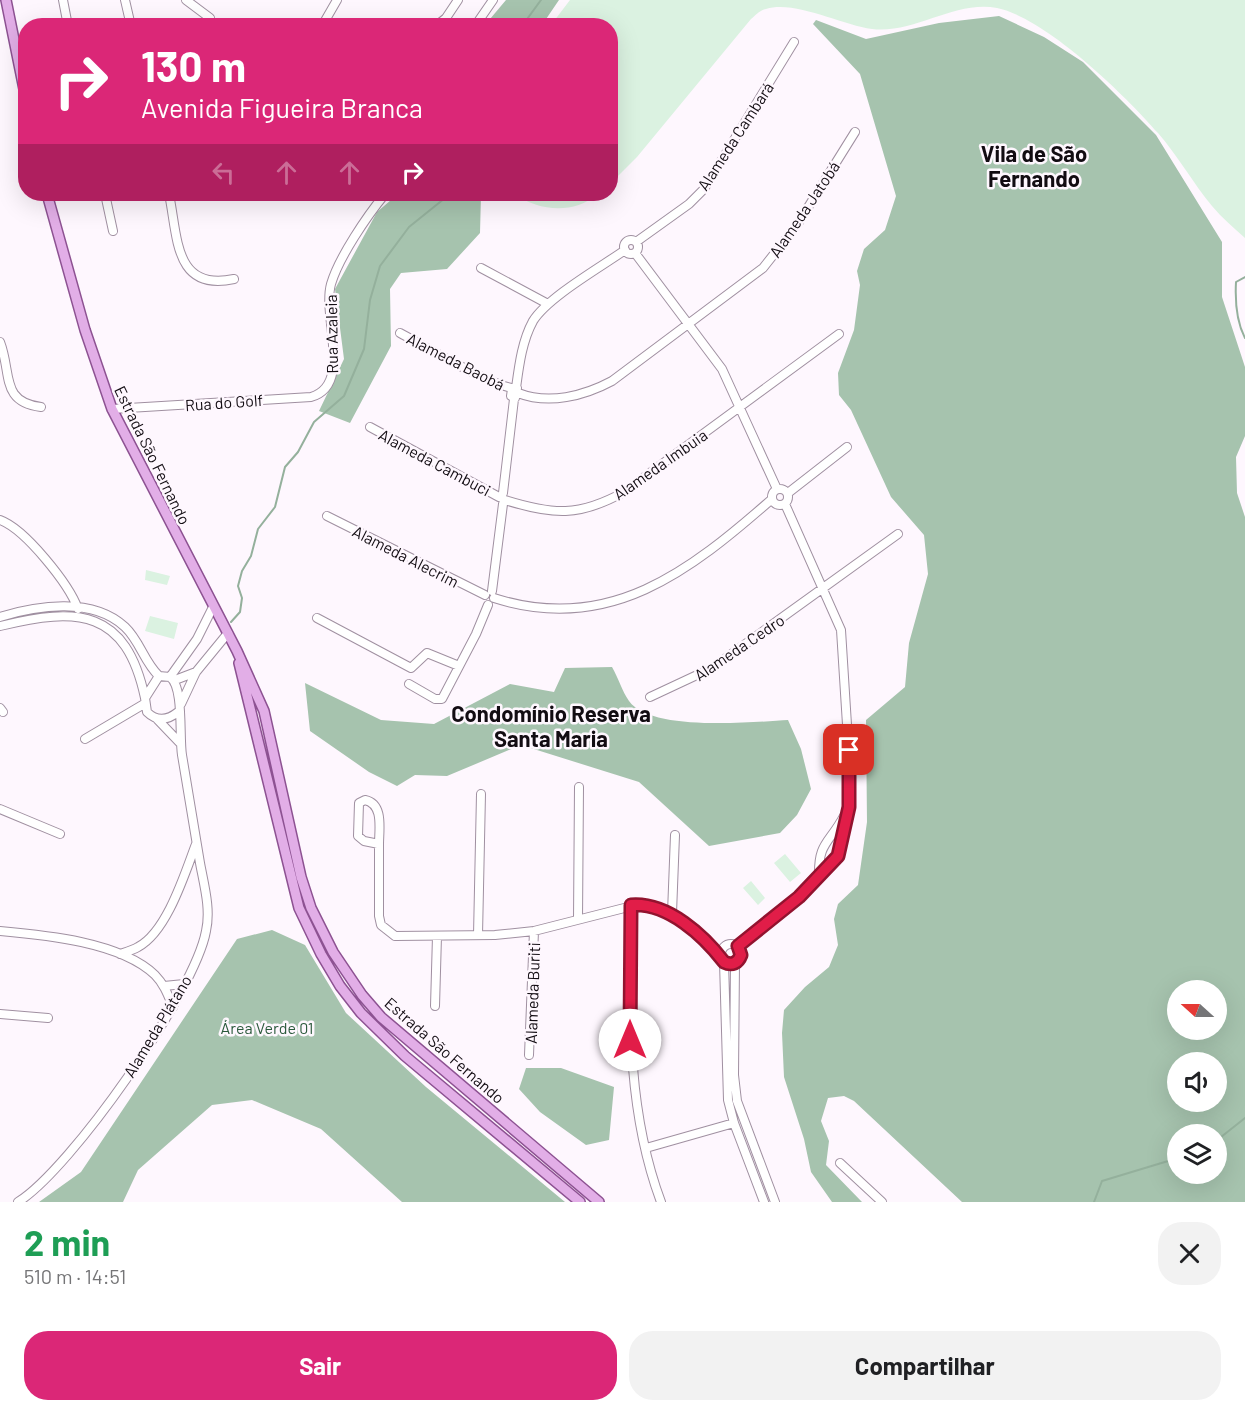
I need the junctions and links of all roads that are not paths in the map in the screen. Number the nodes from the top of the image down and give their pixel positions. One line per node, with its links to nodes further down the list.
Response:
1 (6, 0): 15 (main road)
2 (63, 0): 8 (street)
3 (124, 0): 9 (street)
4 (186, 0): 10 (street)
5 (337, 0): 11 (street)
6 (458, 0): 12 (street)
7 (493, 0): 13 (street)
8 (66, 18)
9 (129, 18)
10 (210, 18)
11 (327, 18)
12 (446, 18)
13 (481, 18)
14 (794, 42): 22 (street, Alameda Cambará)
15 (18, 59)
16 (855, 132): 28 (street, Alameda Jatobá)
17 (49, 201): 36 (main road, Estrada São Fernando)
18 (107, 201): 21 (street)
19 (170, 201): 26 (street)
20 (380, 201): 32 (street, Rua Azaleia)
21 (113, 231)
22 (636, 242): 23 (street); 24 (street)
23 (625, 250): 24 (street); 27 (street)
24 (635, 254): 28 (street)
25 (481, 268): 27 (street)
26 (234, 279)
27 (548, 304): 33 (street)
28 (688, 323): 33 (street, Alameda Jatobá); 34 (street)
29 (400, 333): 33 (street, Alameda Baobá)
30 (839, 334): 34 (street, Alameda Imbuia)
31 (0, 342): 35 (street)
32 (331, 382): 36 (street, Rua do Golf)
33 (515, 392): 41 (street)
34 (740, 406): 39 (street); 41 (street, Alameda Imbuia)
35 (41, 408)
36 (112, 409): 49 (main road, Estrada São Fernando)
37 (370, 427): 41 (street, Alameda Cambuci)
38 (847, 447): 40 (street)
39 (777, 489): 40 (street); 42 (street)
40 (788, 493): 43 (street)
41 (503, 499): 48 (street)
42 (772, 499): 43 (street); 48 (street, Alameda Alecrim)
43 (785, 504): 47 (street)
44 (327, 516): 48 (street, Alameda Alecrim)
45 (0, 520): 50 (street)
46 (898, 534): 47 (street, Alameda Cedro)
47 (823, 589): 62 (street, Alameda Cedro); 70 (street)
48 (490, 597): 57 (street)
49 (213, 606): 55 (main road, Estrada São Fernando); 60 (street)
50 (78, 607): 51 (street); 52 (street); 59 (street)
51 (0, 617)
52 (79, 617): 54 (street); 63 (street)
53 (316, 618): 57 (street)
54 (0, 626)
55 (228, 633): 56 (main road, Estrada São Fernando); 58 (street)
56 (237, 651): 110 (main road, Estrada São Fernando); 111 (main road, Estrada São Fernando)
57 (459, 666): 61 (street)
58 (196, 672): 60 (street); 64 (street)
59 (159, 676): 60 (street); 63 (street)
60 (172, 679): 64 (street)
61 (409, 684)
62 (650, 697)
63 (144, 701): 65 (street); 66 (street)
64 (179, 709): 65 (street); 67 (street, Alameda Plátano)
65 (157, 719): 67 (street)
66 (85, 738)
67 (180, 743): 76 (street, Alameda Plátano)
68 (579, 787): 85 (street)
69 (481, 794): 88 (street)
70 (849, 807): 74 (street); 75 (street)
71 (0, 809): 72 (street)
72 (60, 834)
73 (675, 835): 84 (street)
74 (831, 836): 75 (street); 78 (street)
75 (842, 839): 79 (street)
76 (197, 843): 80 (street); 81 (street, Alameda Plátano)
77 (379, 844): 77 (street); 89 (street)
78 (819, 860): 79 (street); 82 (street)
79 (829, 866): 82 (street)
80 (187, 870): 81 (street); 90 (street)
81 (201, 870): 97 (street, Alameda Plátano)
82 (819, 877): 91 (street)
83 (631, 905): 84 (street); 85 (street); 107 (street)
84 (672, 913): 92 (street)
85 (578, 919): 87 (street)
86 (0, 931): 93 (street)
87 (534, 931): 88 (street); 103 (street, Alameda Buriti)
88 (478, 934): 89 (street)
89 (437, 936): 99 (street)
90 (140, 946): 93 (street); 94 (street)
91 (738, 946): 92 (street); 96 (street)
92 (720, 952): 95 (street)
93 (120, 954): 94 (street)
94 (136, 962): 98 (street)
95 (724, 962): 96 (street); 105 (street)
96 (735, 963): 104 (street)
97 (184, 984): 98 (street); 100 (street, Alameda Plátano)
98 (164, 986): 100 (street)
99 (435, 1006)
100 (173, 1007): 109 (street, Alameda Plátano)
101 (0, 1014): 102 (street)
102 (48, 1018)
103 (530, 1055)
104 (737, 1101): 105 (street); 106 (street)
105 (734, 1123): 106 (street); 107 (street); 113 (street)
106 (751, 1138): 114 (street)
107 (646, 1148): 112 (street)
108 (840, 1163): 115 (street)
109 (18, 1202)
110 (580, 1202)
111 (599, 1202)
112 (661, 1202)
113 (764, 1202)
114 (775, 1202)
115 (882, 1202)

